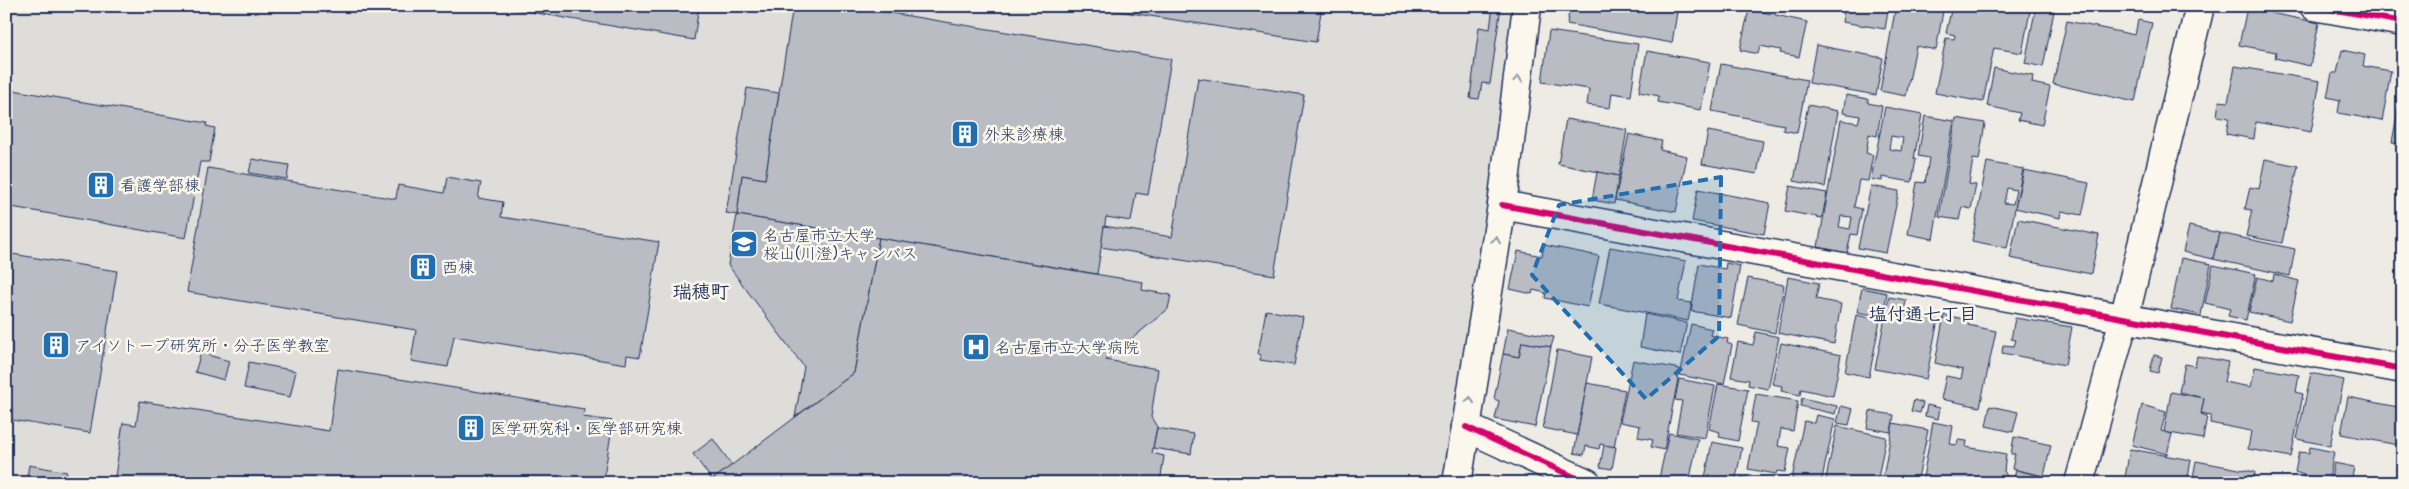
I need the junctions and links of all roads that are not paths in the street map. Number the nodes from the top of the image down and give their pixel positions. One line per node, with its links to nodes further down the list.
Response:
1 (1527, 6): 5 (street, one-way to 1)
2 (2200, 6): 6 (street)
3 (2314, 6): 4 (street)
4 (2403, 22)
5 (1502, 205): 6 (street); 8 (street, one-way to 5)
6 (2124, 318): 7 (street); 11 (street)
7 (2403, 369)
8 (1466, 427): 9 (street); 10 (street)
9 (1457, 483)
10 (1587, 483)
11 (2080, 483)

